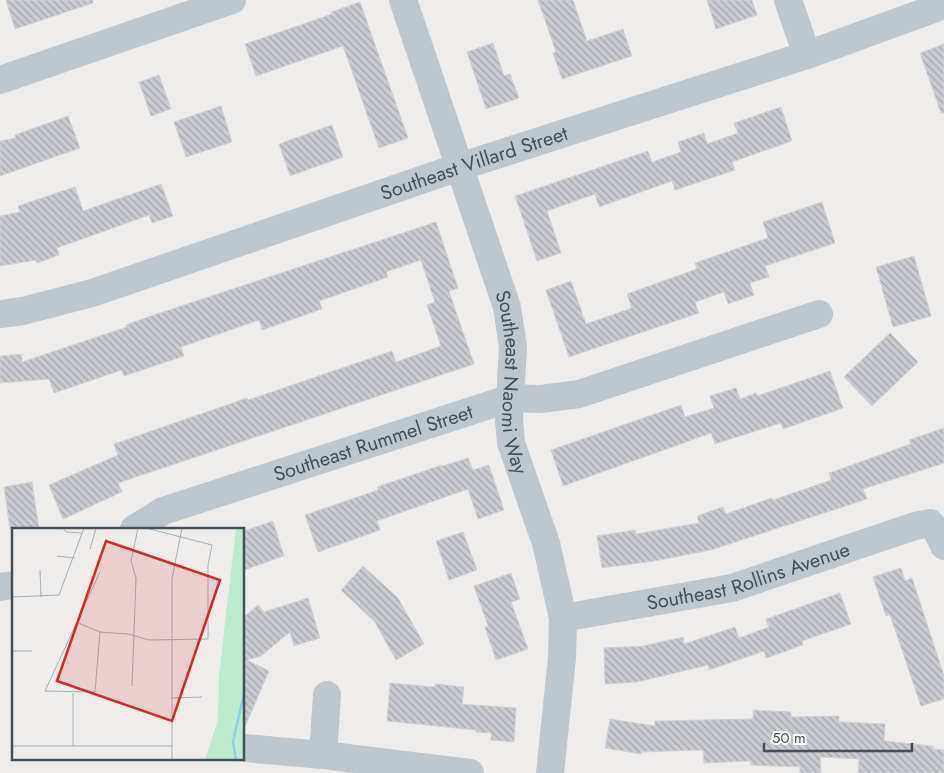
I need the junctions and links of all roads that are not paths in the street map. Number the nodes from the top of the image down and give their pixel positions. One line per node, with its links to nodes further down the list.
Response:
1 (232, 0): 6 (street)
2 (403, 0): 7 (street, Southeast Naomi Way)
3 (788, 0): 5 (street)
4 (944, 5): 5 (street, Southeast Villard Street)
5 (808, 54): 7 (street, Southeast Villard Street)
6 (0, 80)
7 (459, 168): 8 (street, Southeast Villard Street); 10 (street, Southeast Naomi Way)
8 (0, 314)
9 (818, 314): 10 (street, Southeast Rummel Street)
10 (511, 398): 11 (street, Southeast Rummel Street); 13 (street, Southeast Naomi Way)
11 (136, 528)
12 (944, 546): 13 (street, Southeast Rollins Avenue)
13 (563, 618): 18 (street, Southeast Naomi Way)
14 (328, 695): 16 (street)
15 (245, 748): 16 (street)
16 (323, 755): 17 (street)
17 (470, 773)
18 (550, 773)

